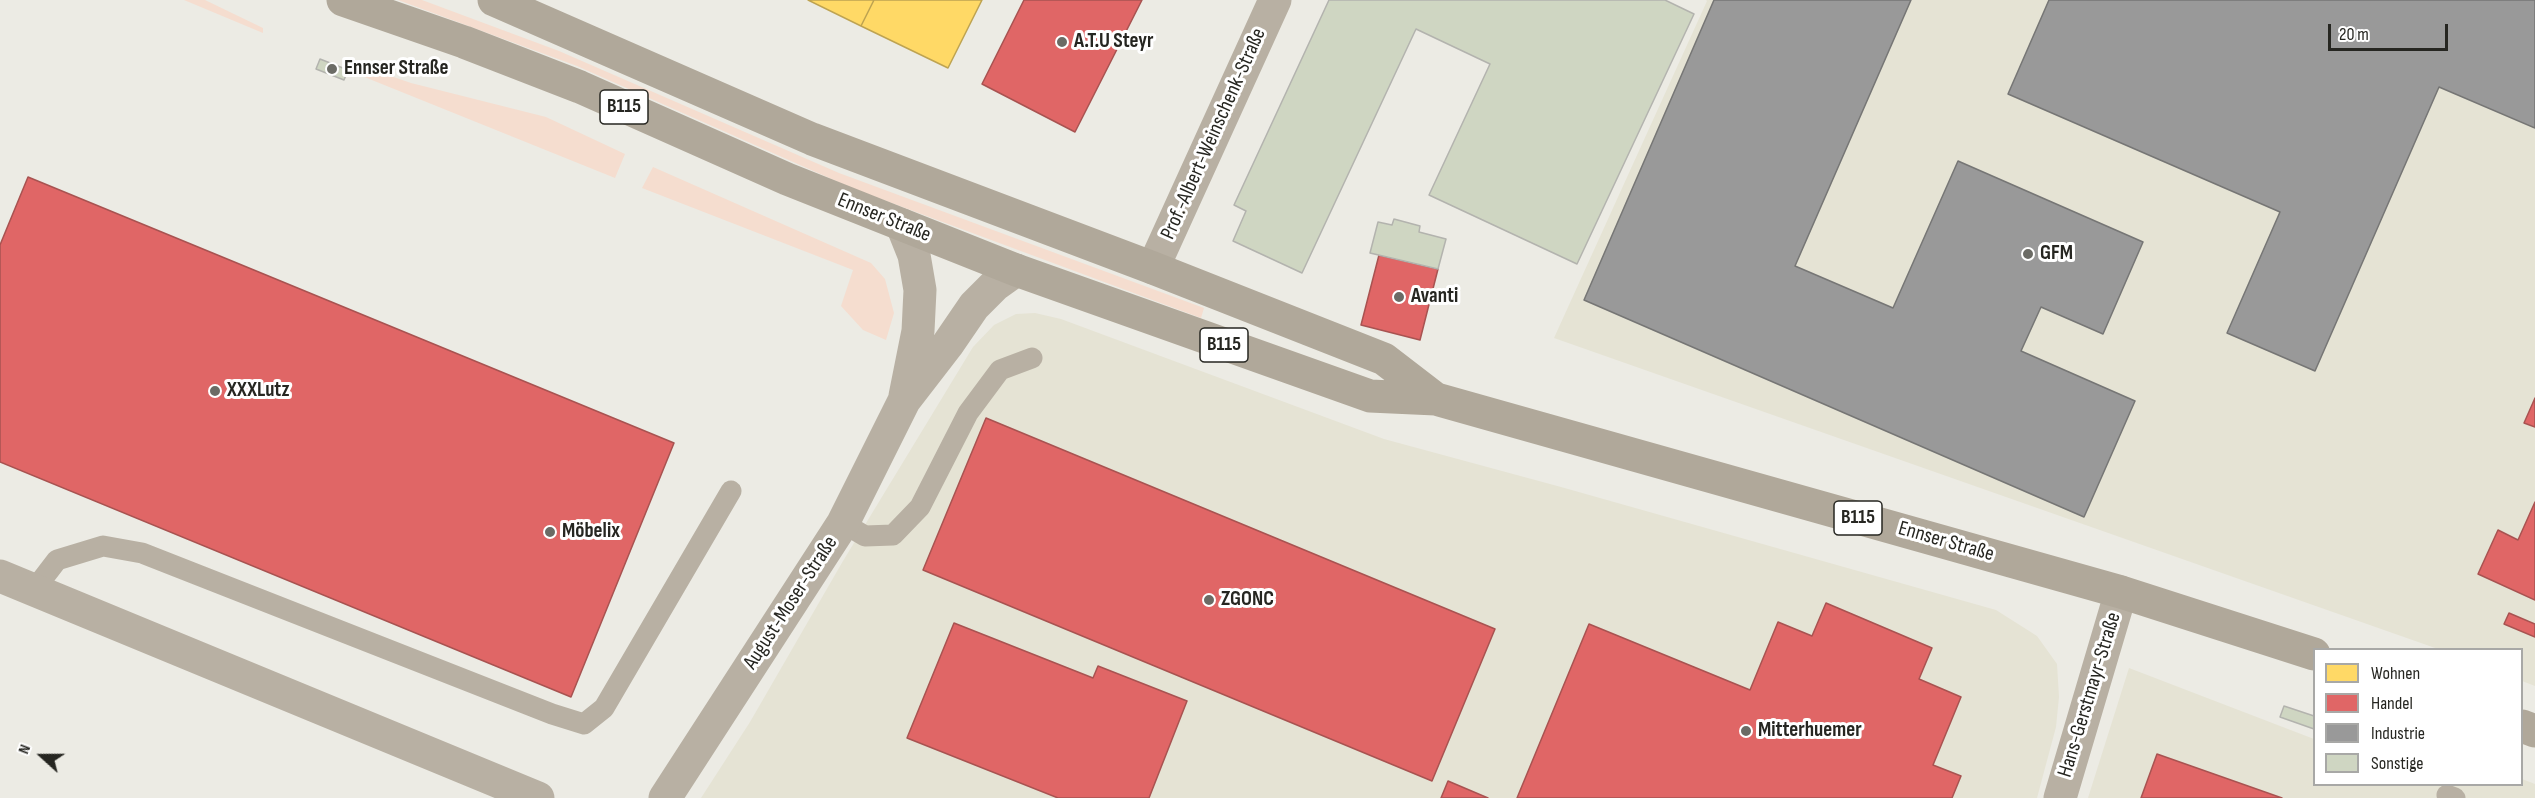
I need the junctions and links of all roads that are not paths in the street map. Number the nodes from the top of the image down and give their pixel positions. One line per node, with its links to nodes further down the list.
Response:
1 (343, 0): 4 (main road, Ennser Straße / B115)
2 (494, 0): 5 (main road, Ennser Straße / B115)
3 (1275, 0): 5 (street, Prof.-Albert-Weinschenk-Straße)
4 (902, 225): 6 (main road, Ennser Straße / B115); 9 (street, August-Moser-Straße)
5 (1153, 268): 8 (main road, Ennser Straße / B115)
6 (1016, 270): 8 (main road, Ennser Straße / B115); 9 (street, August-Moser-Straße)
7 (1032, 358): 11 (lane)
8 (1436, 399): 14 (main road, Ennser Straße / B115)
9 (904, 401): 11 (street, August-Moser-Straße)
10 (731, 491): 13 (lane)
11 (843, 523): 17 (street, August-Moser-Straße)
12 (0, 576): 13 (street)
13 (34, 590): 16 (street)
14 (2121, 592): 15 (main road, Ennser Straße / B115); 18 (street, Hans-Gerstmayr-Straße)
15 (2313, 654)
16 (537, 798)
17 (665, 798)
18 (2060, 798)

